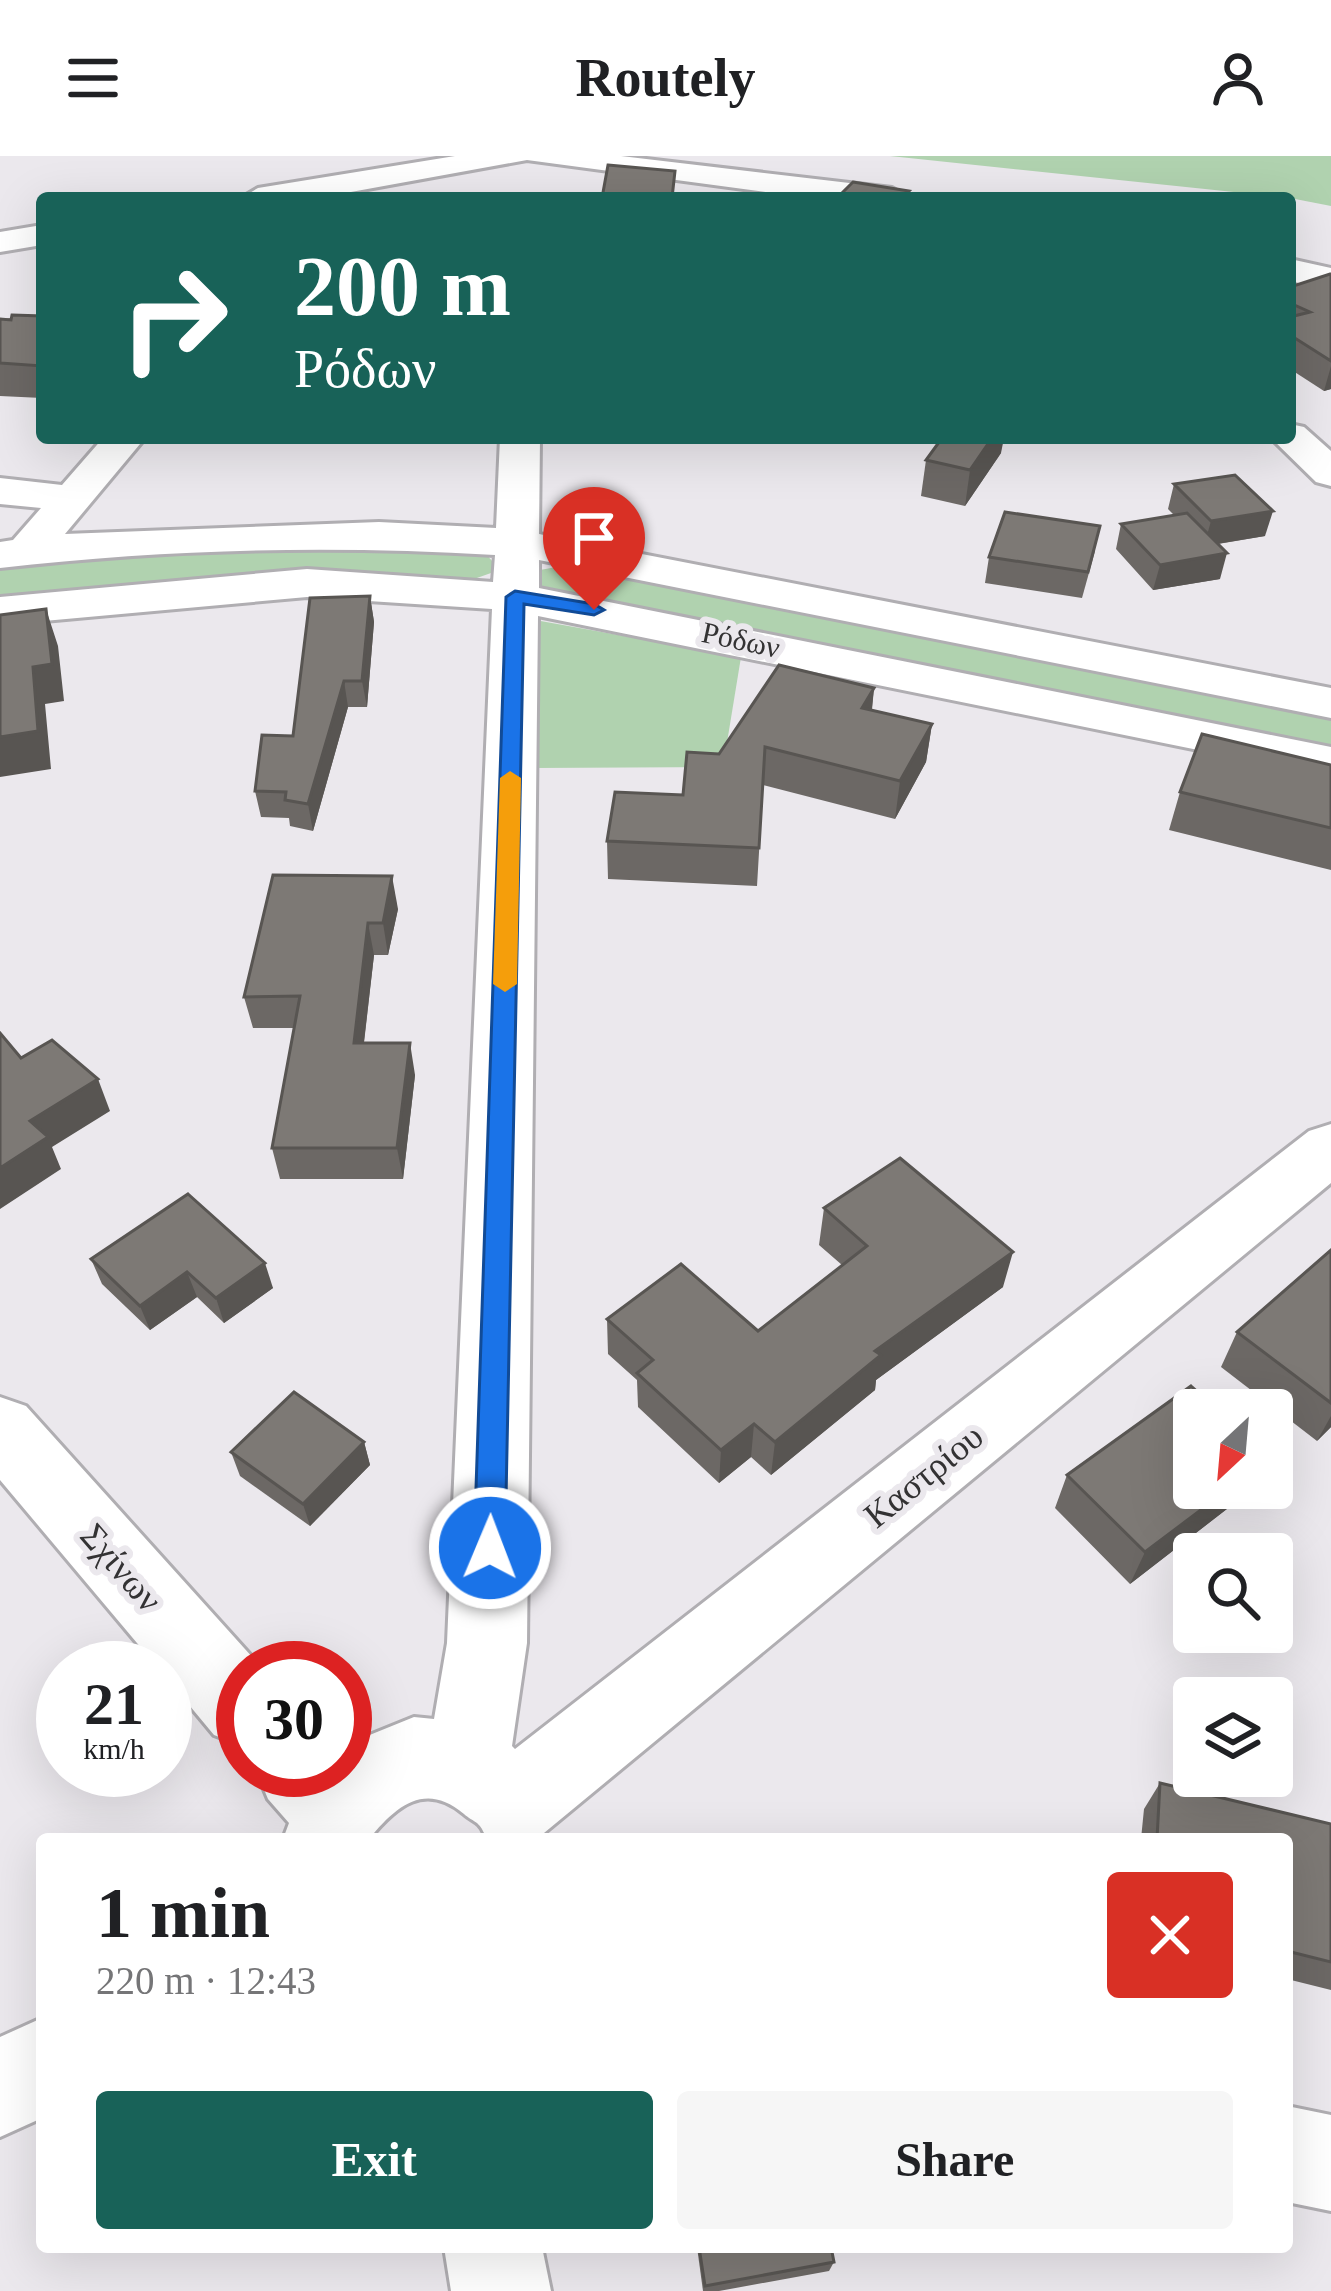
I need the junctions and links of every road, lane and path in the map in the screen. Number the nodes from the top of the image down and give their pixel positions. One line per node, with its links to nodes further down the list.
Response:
1 (526, 161): 2 (street); 3 (street)
2 (301, 192)
3 (833, 192)
4 (36, 236): 5 (street)
5 (0, 242)
6 (1296, 270): 7 (street)
7 (1331, 279)
8 (1296, 441): 11 (street)
9 (120, 444): 13 (street)
10 (520, 444): 15 (street)
11 (1331, 473)
12 (0, 491): 13 (street)
13 (75, 499): 14 (street)
14 (14, 552): 15 (street, Ρόδων)
15 (517, 570): 16 (street, Ρόδων); 17 (street, Ρόδων); 18 (street, Ρόδων); 22 (street)
16 (0, 610)
17 (1331, 703)
18 (1331, 762)
19 (1331, 1148): 22 (street, Καστρίου)
20 (0, 1428): 21 (street, Σχίνων)
21 (216, 1675)
22 (502, 1801): 23 (street)
23 (320, 1807)
24 (36, 2069): 25 (street)
25 (0, 2090)
26 (1293, 2155): 27 (street)
27 (1331, 2163)
28 (494, 2253): 29 (street)
29 (501, 2291)

